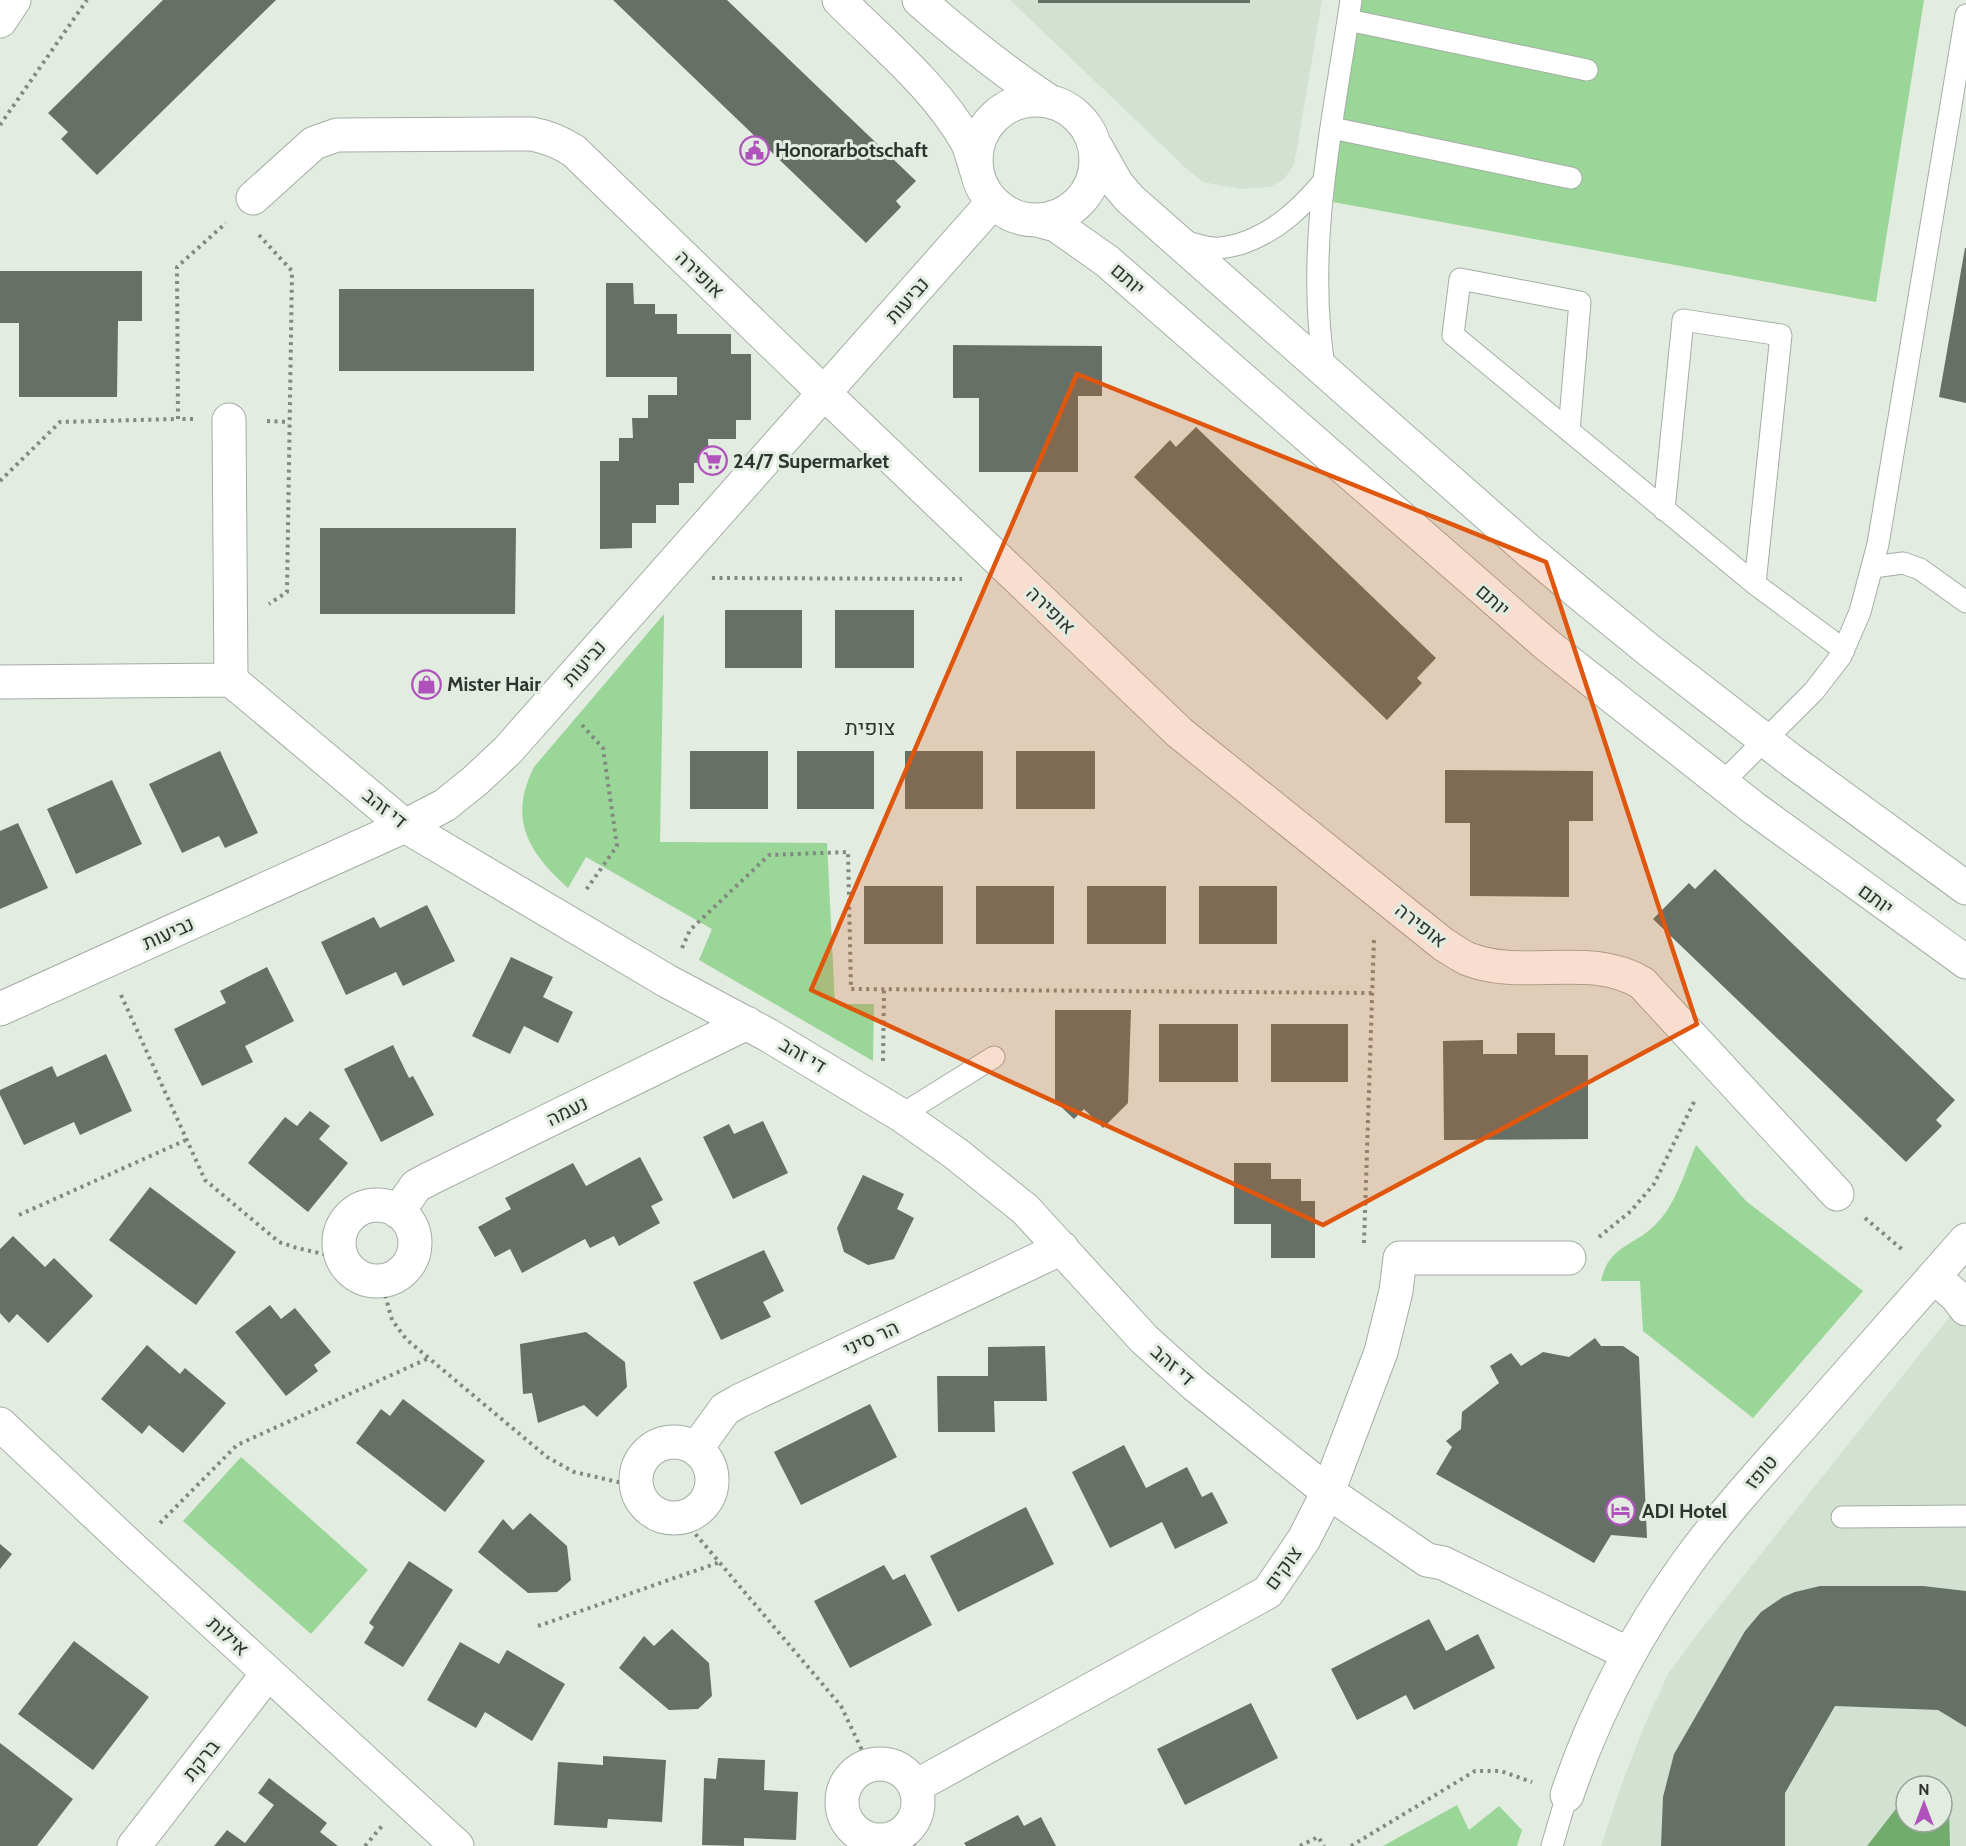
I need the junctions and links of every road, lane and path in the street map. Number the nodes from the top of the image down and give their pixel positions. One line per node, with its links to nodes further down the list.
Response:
1 (15, 0): 7 (street)
2 (87, 0): 10 (path)
3 (838, 0): 13 (street)
4 (919, 0): 9 (street)
5 (1349, 10): 8 (lane); 11 (lane)
6 (1966, 15): 28 (lane)
7 (0, 21)
8 (1587, 70)
9 (1049, 101): 12 (street); 13 (street)
10 (0, 126)
11 (1332, 128): 14 (lane); 15 (lane)
12 (1096, 147): 18 (street); 19 (street)
13 (977, 171): 16 (street)
14 (1571, 178)
15 (1324, 181): 19 (lane); 20 (lane)
16 (993, 202): 18 (street); 21 (street, נביעות)
17 (245, 205): 21 (street, אופירה); 22 (path); 24 (path)
18 (1036, 220): 39 (street, יותם)
19 (1174, 238): 20 (street)
20 (1325, 372): 38 (street)
21 (824, 393): 29 (street, נביעות); 30 (street, אופירה)
22 (178, 419): 23 (path); 26 (path)
23 (229, 420): 24 (path); 33 (street)
24 (290, 422): 33 (path)
25 (1569, 431): 25 (lane); 27 (lane)
26 (0, 481)
27 (1664, 510): 31 (lane); 31 (lane)
28 (1873, 567): 32 (lane); 34 (lane)
29 (660, 578): 30 (path); 37 (street, נביעות)
30 (1018, 579): 42 (street, אופירה)
31 (1755, 584): 34 (lane)
32 (1966, 602)
33 (231, 629): 35 (street)
34 (1844, 650): 38 (lane)
35 (231, 680): 36 (street); 40 (street, די זהב)
36 (0, 682)
37 (555, 695): 40 (street, נביעות); 43 (path)
38 (1765, 741): 39 (lane); 41 (street)
39 (1721, 784): 45 (street, יותם)
40 (405, 826): 43 (street, די זהב); 44 (street, נביעות)
41 (1966, 888)
42 (1376, 890): 48 (path); 52 (street, אופירה)
43 (564, 920): 46 (street, די זהב)
44 (106, 962): 49 (street, נביעות); 54 (path)
45 (1966, 963)
46 (668, 981): 47 (path); 50 (street, די זהב)
47 (884, 989): 48 (path); 53 (path)
48 (1372, 993): 61 (path)
49 (0, 1010)
50 (747, 1023): 53 (street, די זהב); 56 (street, נעמה)
51 (994, 1058): 53 (lane)
52 (1714, 1061): 55 (street, אופירה); 62 (path)
53 (892, 1109): 59 (street, די זהב)
54 (186, 1140): 57 (path); 60 (path)
55 (1837, 1194): 63 (path)
56 (398, 1212): 60 (street); 64 (street)
57 (20, 1215)
58 (1966, 1240): 63 (street, טופז)
59 (1062, 1248): 68 (street, הר סיני); 70 (street, די זהב)
60 (341, 1258): 64 (street)
61 (1400, 1258): 62 (street); 70 (street, צוקים)
62 (1569, 1258)
63 (1934, 1277): 65 (street); 77 (street, טופז)
64 (381, 1281): 66 (path)
65 (1966, 1309)
66 (429, 1358): 69 (path); 74 (path)
67 (0, 1424): 74 (street, אילות)
68 (696, 1449): 69 (street); 72 (street)
69 (636, 1486): 72 (street)
70 (1328, 1492): 77 (street); 80 (street, צוקים)
71 (1966, 1516): 73 (lane)
72 (681, 1517): 75 (path)
73 (1842, 1517)
74 (134, 1550): 78 (street, אילות)
75 (720, 1562): 76 (path); 79 (path)
76 (538, 1626)
77 (1629, 1654): 81 (street, טופז)
78 (268, 1673): 83 (street, ברקת); 84 (street, אילות)
79 (869, 1765): 80 (street); 82 (street)
80 (916, 1786): 82 (street)
81 (1567, 1795): 87 (path); 88 (lane)
82 (911, 1838)
83 (134, 1846)
84 (457, 1846)
85 (1300, 1846): 86 (path)
86 (1324, 1846)
87 (1352, 1846)
88 (1552, 1846)

